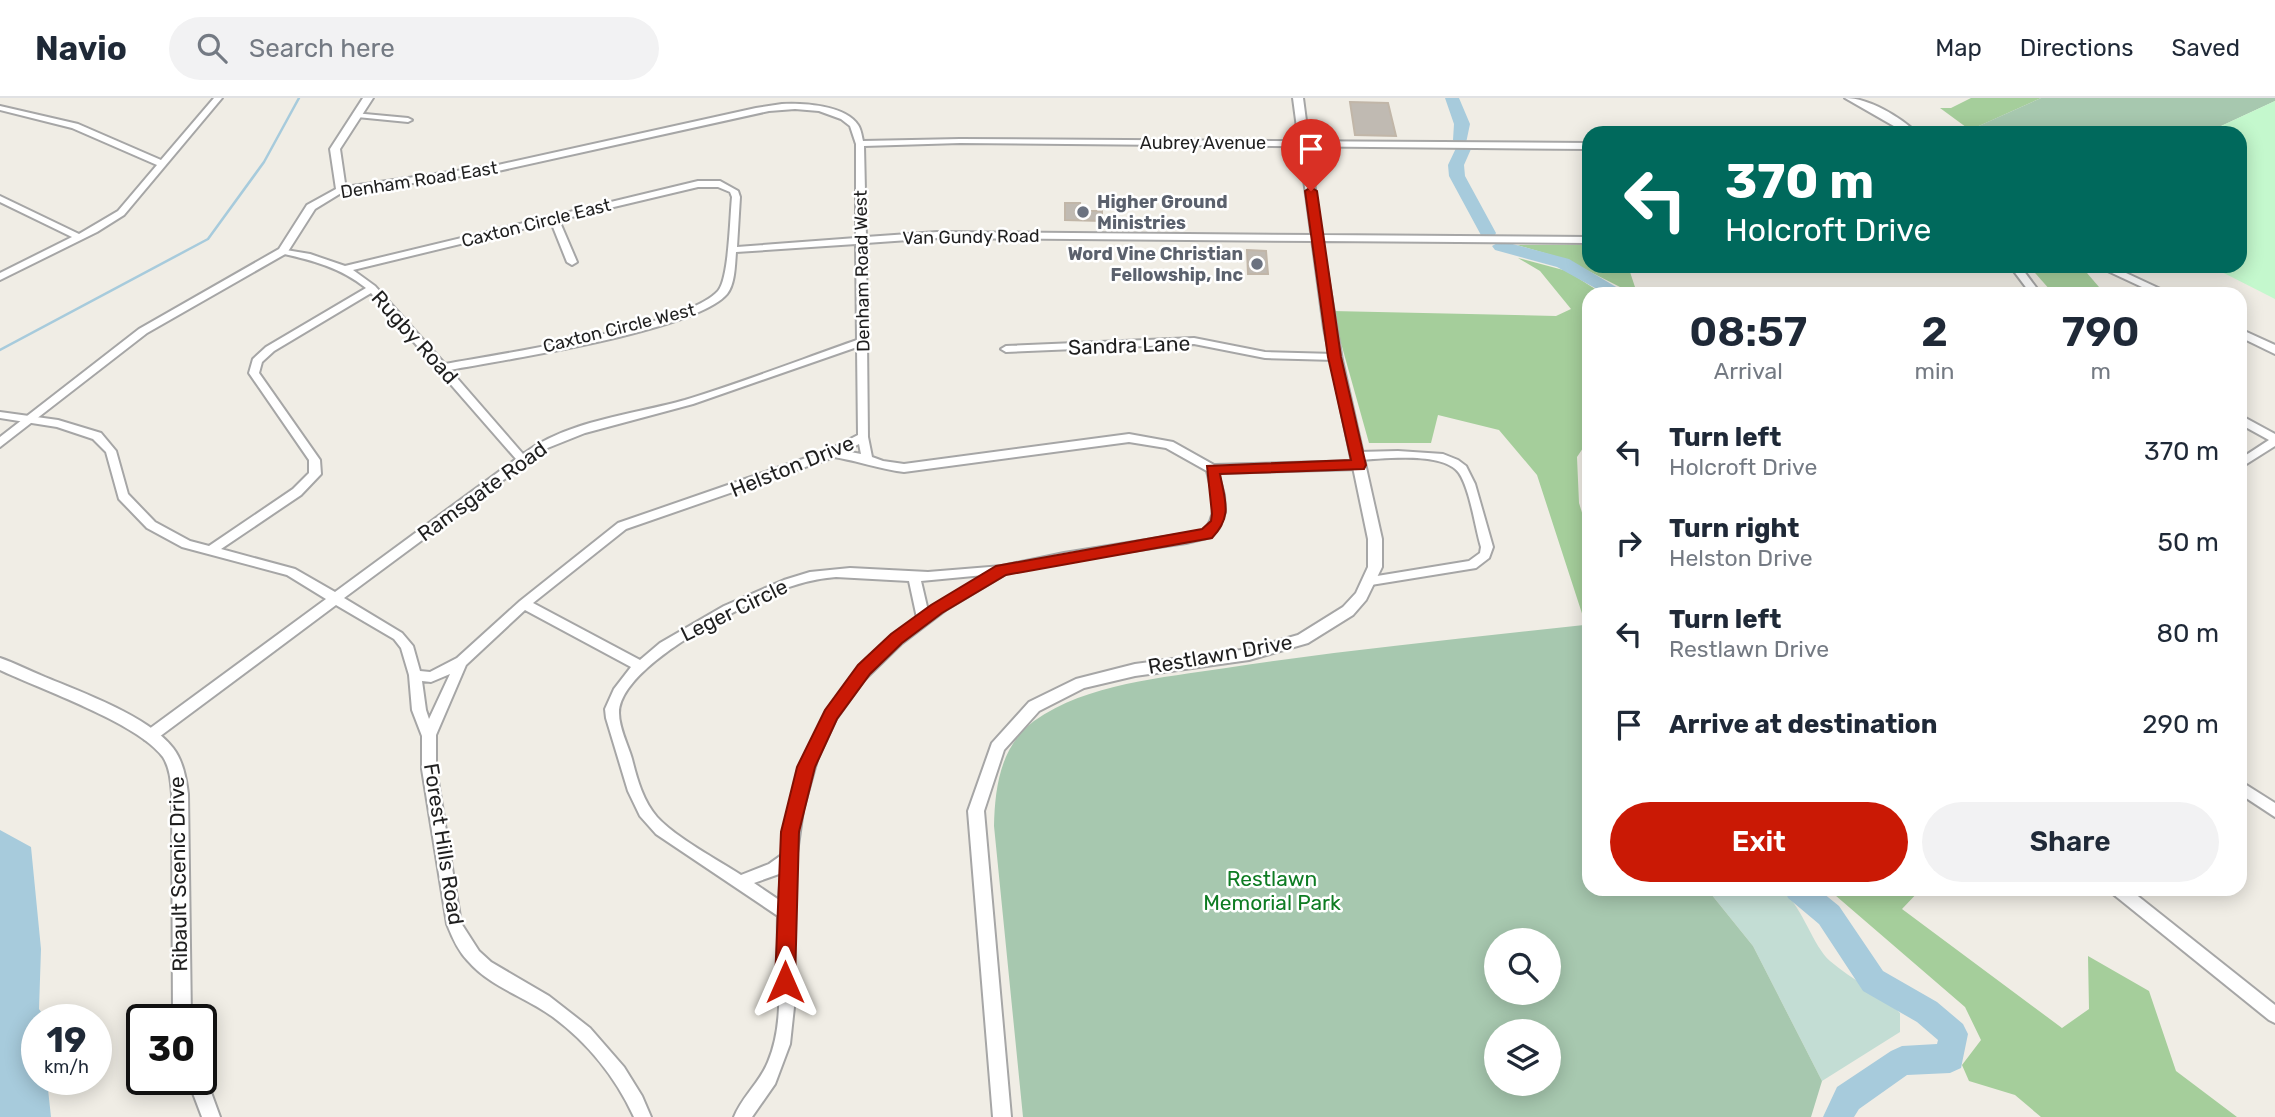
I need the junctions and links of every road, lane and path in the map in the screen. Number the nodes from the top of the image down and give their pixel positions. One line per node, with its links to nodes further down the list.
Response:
1 (218, 98): 12 (street)
2 (368, 98): 6 (street)
3 (1298, 98): 10 (street)
4 (1850, 98): 8 (street)
5 (0, 108): 12 (street)
6 (357, 115): 7 (street); 14 (street)
7 (408, 120)
8 (1902, 126)
9 (860, 144): 10 (street, Aubrey Avenue); 14 (street, Denham Road East); 19 (street, Denham Road West)
10 (1305, 144): 11 (street, Aubrey Avenue); 18 (street)
11 (1582, 146)
12 (163, 164): 17 (street)
13 (728, 186): 16 (street, Caxton Circle East); 21 (street, Caxton Circle West)
14 (341, 190): 22 (street, Denham Road East)
15 (0, 199): 17 (street)
16 (554, 219): 23 (street); 24 (street, Caxton Circle East)
17 (79, 237): 26 (street)
18 (1317, 238): 19 (street, Van Gundy Road); 20 (street, Van Gundy Road); 33 (street)
19 (862, 240): 21 (street, Van Gundy Road); 30 (street, Denham Road West)
20 (1582, 240)
21 (731, 250): 34 (street, Caxton Circle West)
22 (283, 251): 24 (street, Rugby Road); 36 (street, Denham Road East)
23 (572, 261)
24 (346, 269): 28 (street, Rugby Road)
25 (2118, 273): 27 (street)
26 (0, 277)
27 (2150, 287)
28 (372, 288): 34 (street, Rugby Road); 47 (street)
29 (2247, 336): 32 (street)
30 (863, 341): 38 (street, Denham Road West); 43 (street, Ramsgate Road)
31 (1006, 349): 33 (street, Sandra Lane)
32 (2275, 350)
33 (1335, 357): 45 (street)
34 (443, 368): 43 (street, Rugby Road)
35 (0, 415): 36 (street)
36 (29, 418): 40 (street); 47 (street)
37 (2247, 423): 39 (street)
38 (863, 437): 41 (street, Helston Drive); 42 (street, Helston Drive)
39 (2275, 440): 44 (street)
40 (0, 443)
41 (833, 453): 42 (street); 52 (street, Helston Drive)
42 (867, 458): 46 (street, Helston Drive)
43 (522, 459): 51 (street, Ramsgate Road)
44 (2247, 459)
45 (1358, 461): 46 (street); 50 (street); 50 (street)
46 (1212, 469): 48 (street, Leger Circle)
47 (210, 551): 51 (street)
48 (1002, 570): 49 (street, Leger Circle); 53 (street)
49 (914, 577): 53 (street); 56 (street, Leger Circle)
50 (1371, 581): 72 (street, Restlawn Drive)
51 (337, 598): 57 (street); 58 (street, Ramsgate Road)
52 (524, 604): 54 (street, Helston Drive); 56 (street)
53 (923, 618): 62 (street)
54 (461, 662): 57 (street); 59 (street, Forest Hills Road)
55 (0, 664): 58 (street, Ribault Scenic Drive)
56 (642, 667): 63 (street, Leger Circle)
57 (415, 676): 59 (street)
58 (149, 736): 66 (street, Ribault Scenic Drive)
59 (429, 736): 70 (street, Forest Hills Road)
60 (2247, 792): 61 (street)
61 (2275, 811)
62 (789, 858): 63 (street); 65 (street)
63 (742, 881): 65 (street, Leger Circle)
64 (2127, 896): 67 (street)
65 (785, 912): 71 (street)
66 (182, 1004)
67 (2275, 1015)
68 (203, 1095): 69 (street)
69 (211, 1117)
70 (643, 1117)
71 (741, 1117)
72 (1002, 1117)

